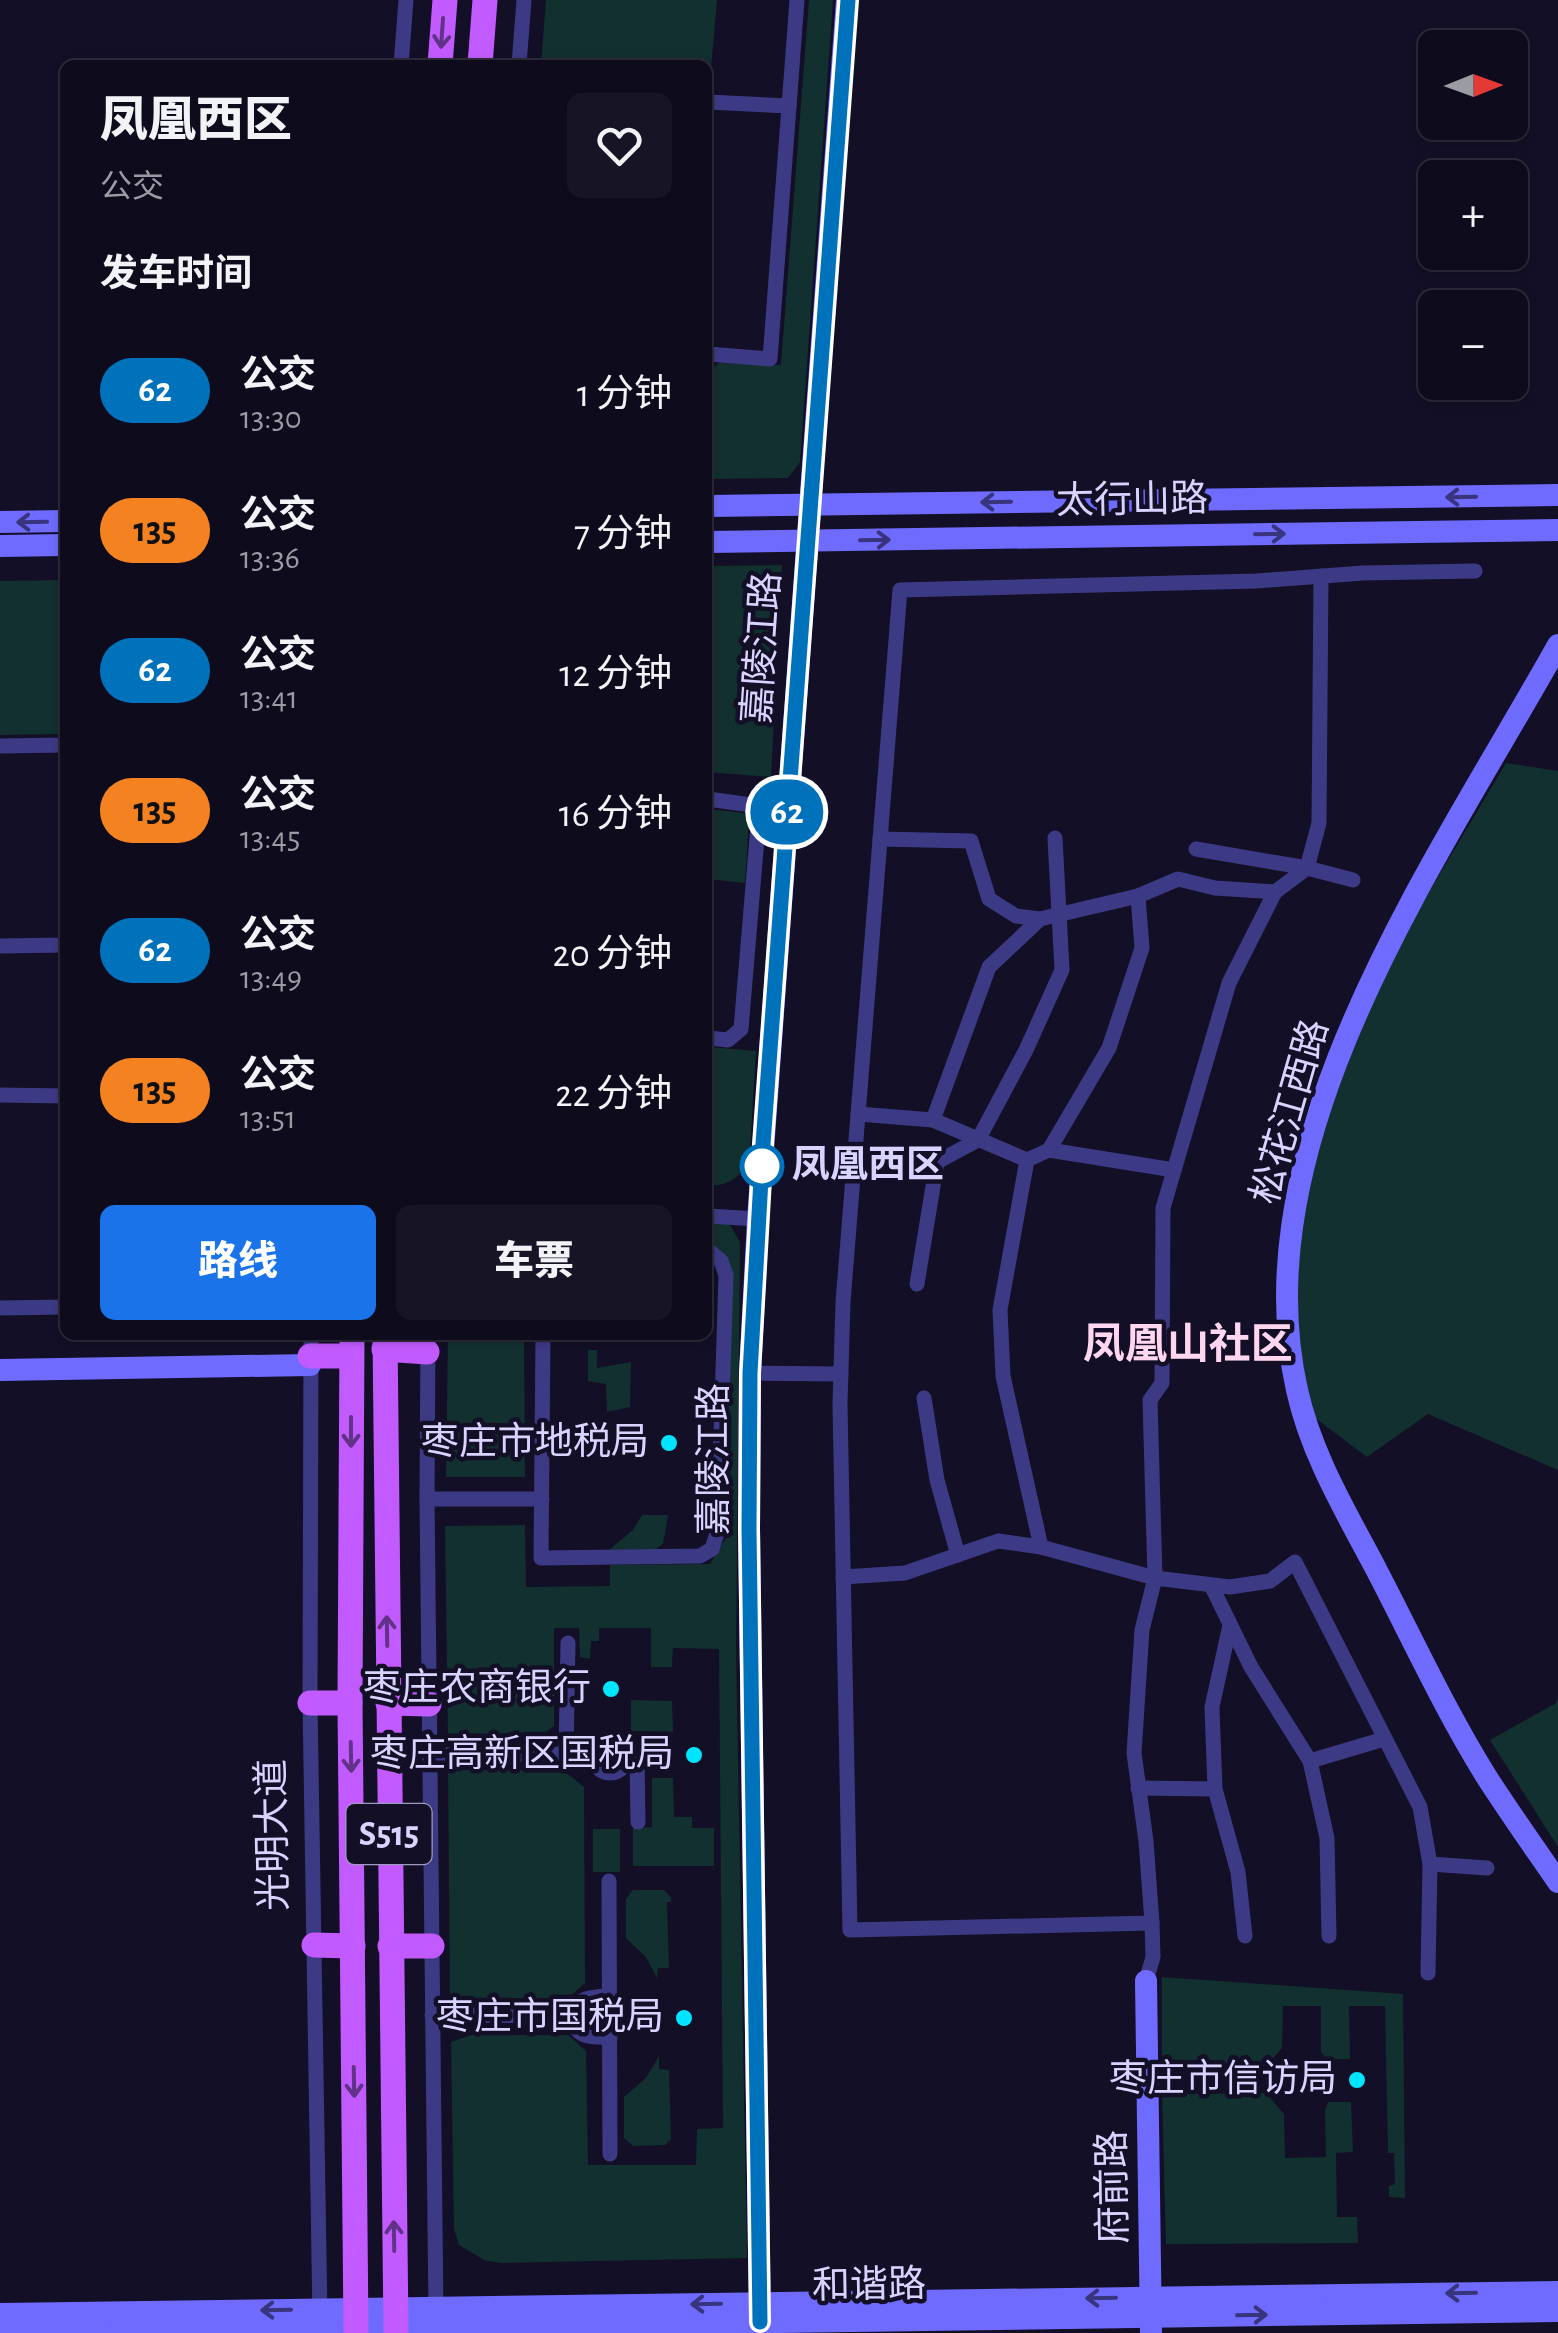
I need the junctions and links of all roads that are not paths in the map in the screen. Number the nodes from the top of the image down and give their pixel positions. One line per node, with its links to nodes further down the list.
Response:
1 (406, 0): 7 (street)
2 (445, 0): 8 (main road, one-way to 8)
3 (485, 0): 9 (main road)
4 (524, 0): 10 (street)
5 (797, 0): 12 (street)
6 (848, 0): 16 (main road, 嘉陵江路)
7 (401, 60)
8 (440, 60)
9 (480, 60)
10 (519, 60)
11 (712, 102): 12 (street)
12 (789, 106): 13 (street)
13 (712, 354)
14 (1558, 496): 15 (main road, 太行山路, one-way to 15)
15 (1230, 499): 16 (main road, 太行山路, one-way to 16); 21 (main road)
16 (809, 504): 17 (main road, 太行山路); 22 (main road, 嘉陵江路)
17 (712, 506)
18 (60, 521): 19 (main road, one-way to 19)
19 (0, 522)
20 (1558, 530): 21 (main road, 太行山路, one-way to 20)
21 (1230, 535): 22 (main road, 太行山路, one-way to 21)
22 (806, 540): 23 (main road, 太行山路); 53 (main road, 嘉陵江路)
23 (712, 542)
24 (60, 545): 25 (main road)
25 (0, 546)
26 (1475, 571): 27 (street)
27 (1322, 576): 33 (street); 35 (street)
28 (1558, 645): 92 (main road, 松花江西路)
29 (0, 746): 30 (street)
30 (60, 746)
31 (712, 800): 43 (street)
32 (1055, 838): 39 (street)
33 (880, 839): 40 (street); 46 (street)
34 (1196, 850): 35 (street)
35 (1307, 868): 36 (street); 37 (street)
36 (1354, 880)
37 (1275, 892): 38 (street); 51 (street)
38 (1138, 896): 39 (street); 49 (street)
39 (1060, 915): 40 (street); 48 (street)
40 (1040, 919): 47 (street)
41 (60, 945): 42 (street)
42 (0, 946)
43 (712, 1038)
44 (0, 1095): 45 (street)
45 (60, 1096)
46 (858, 1114): 47 (street); 65 (street)
47 (933, 1120): 48 (street)
48 (978, 1140): 50 (street); 55 (street)
49 (1049, 1150): 50 (street); 51 (street)
50 (1028, 1160): 69 (street)
51 (1174, 1170): 72 (street)
52 (712, 1216): 53 (street)
53 (758, 1220): 64 (main road, 嘉陵江路)
54 (712, 1254): 68 (street)
55 (916, 1284)
56 (0, 1308): 57 (street)
57 (60, 1308)
58 (543, 1340): 68 (street)
59 (385, 1342): 60 (main road); 78 (main road, S515, one-way to 59)
60 (427, 1344): 67 (street, S515)
61 (351, 1346): 62 (main road); 77 (main road, 光明大道 / S515, one-way to 77)
62 (310, 1352): 63 (main road); 76 (street, 光明大道 / S515)
63 (0, 1370)
64 (750, 1373): 65 (street); 109 (main road, 嘉陵江路)
65 (841, 1374): 71 (street)
66 (924, 1398): 70 (street)
67 (427, 1499): 68 (street); 79 (street, S515)
68 (542, 1499)
69 (1041, 1547): 70 (street); 72 (street)
70 (958, 1554): 71 (street)
71 (843, 1577): 93 (street)
72 (1156, 1578): 73 (street); 86 (street)
73 (1211, 1585): 74 (street); 80 (street)
74 (1230, 1625): 85 (street); 87 (street)
75 (568, 1643): 81 (street)
76 (310, 1703): 77 (main road); 96 (street, 光明大道 / S515)
77 (350, 1703): 97 (main road, 光明大道 / S515, one-way to 97)
78 (388, 1704): 79 (main road); 98 (main road, S515)
79 (429, 1704): 83 (street, S515)
80 (1384, 1739): 85 (street); 89 (street)
81 (566, 1754): 82 (street); 83 (street)
82 (592, 1754): 84 (street); 84 (street)
83 (429, 1755): 99 (street, S515)
84 (627, 1756): 88 (street)
85 (1310, 1761): 95 (street)
86 (1138, 1788): 87 (street); 93 (street)
87 (1215, 1789): 94 (street)
88 (638, 1822)
89 (1430, 1864): 90 (street); 100 (street)
90 (1487, 1868)
91 (610, 1881): 102 (street)
92 (1558, 1882)
93 (1152, 1923): 101 (street)
94 (1245, 1936)
95 (1329, 1936)
96 (314, 1945): 97 (main road); 115 (street, 光明大道 / S515)
97 (353, 1946): 113 (main road, 光明大道 / S515, one-way to 113)
98 (390, 1946): 99 (main road); 114 (main road, S515, one-way to 98)
99 (432, 1946): 103 (street, S515)
100 (1428, 1973)
101 (1146, 1980): 111 (main road, 府前路)
102 (610, 1996): 104 (street); 105 (street)
103 (432, 2015): 104 (street); 112 (street, S515)
104 (568, 2016): 105 (street)
105 (610, 2038): 106 (street)
106 (610, 2154)
107 (1558, 2292): 111 (main road, 和谐路, one-way to 111)
108 (1558, 2311): 111 (main road, 和谐路, one-way to 108)
109 (760, 2313): 111 (main road, 和谐路); 112 (main road, 和谐路)
110 (0, 2314): 115 (main road, 和谐路, one-way to 110)
111 (1151, 2316)
112 (436, 2322): 114 (main road, 和谐路)
113 (356, 2323): 114 (main road, 和谐路); 115 (main road, 和谐路)
114 (395, 2323)
115 (320, 2324): 116 (main road, 和谐路)
116 (0, 2333)

